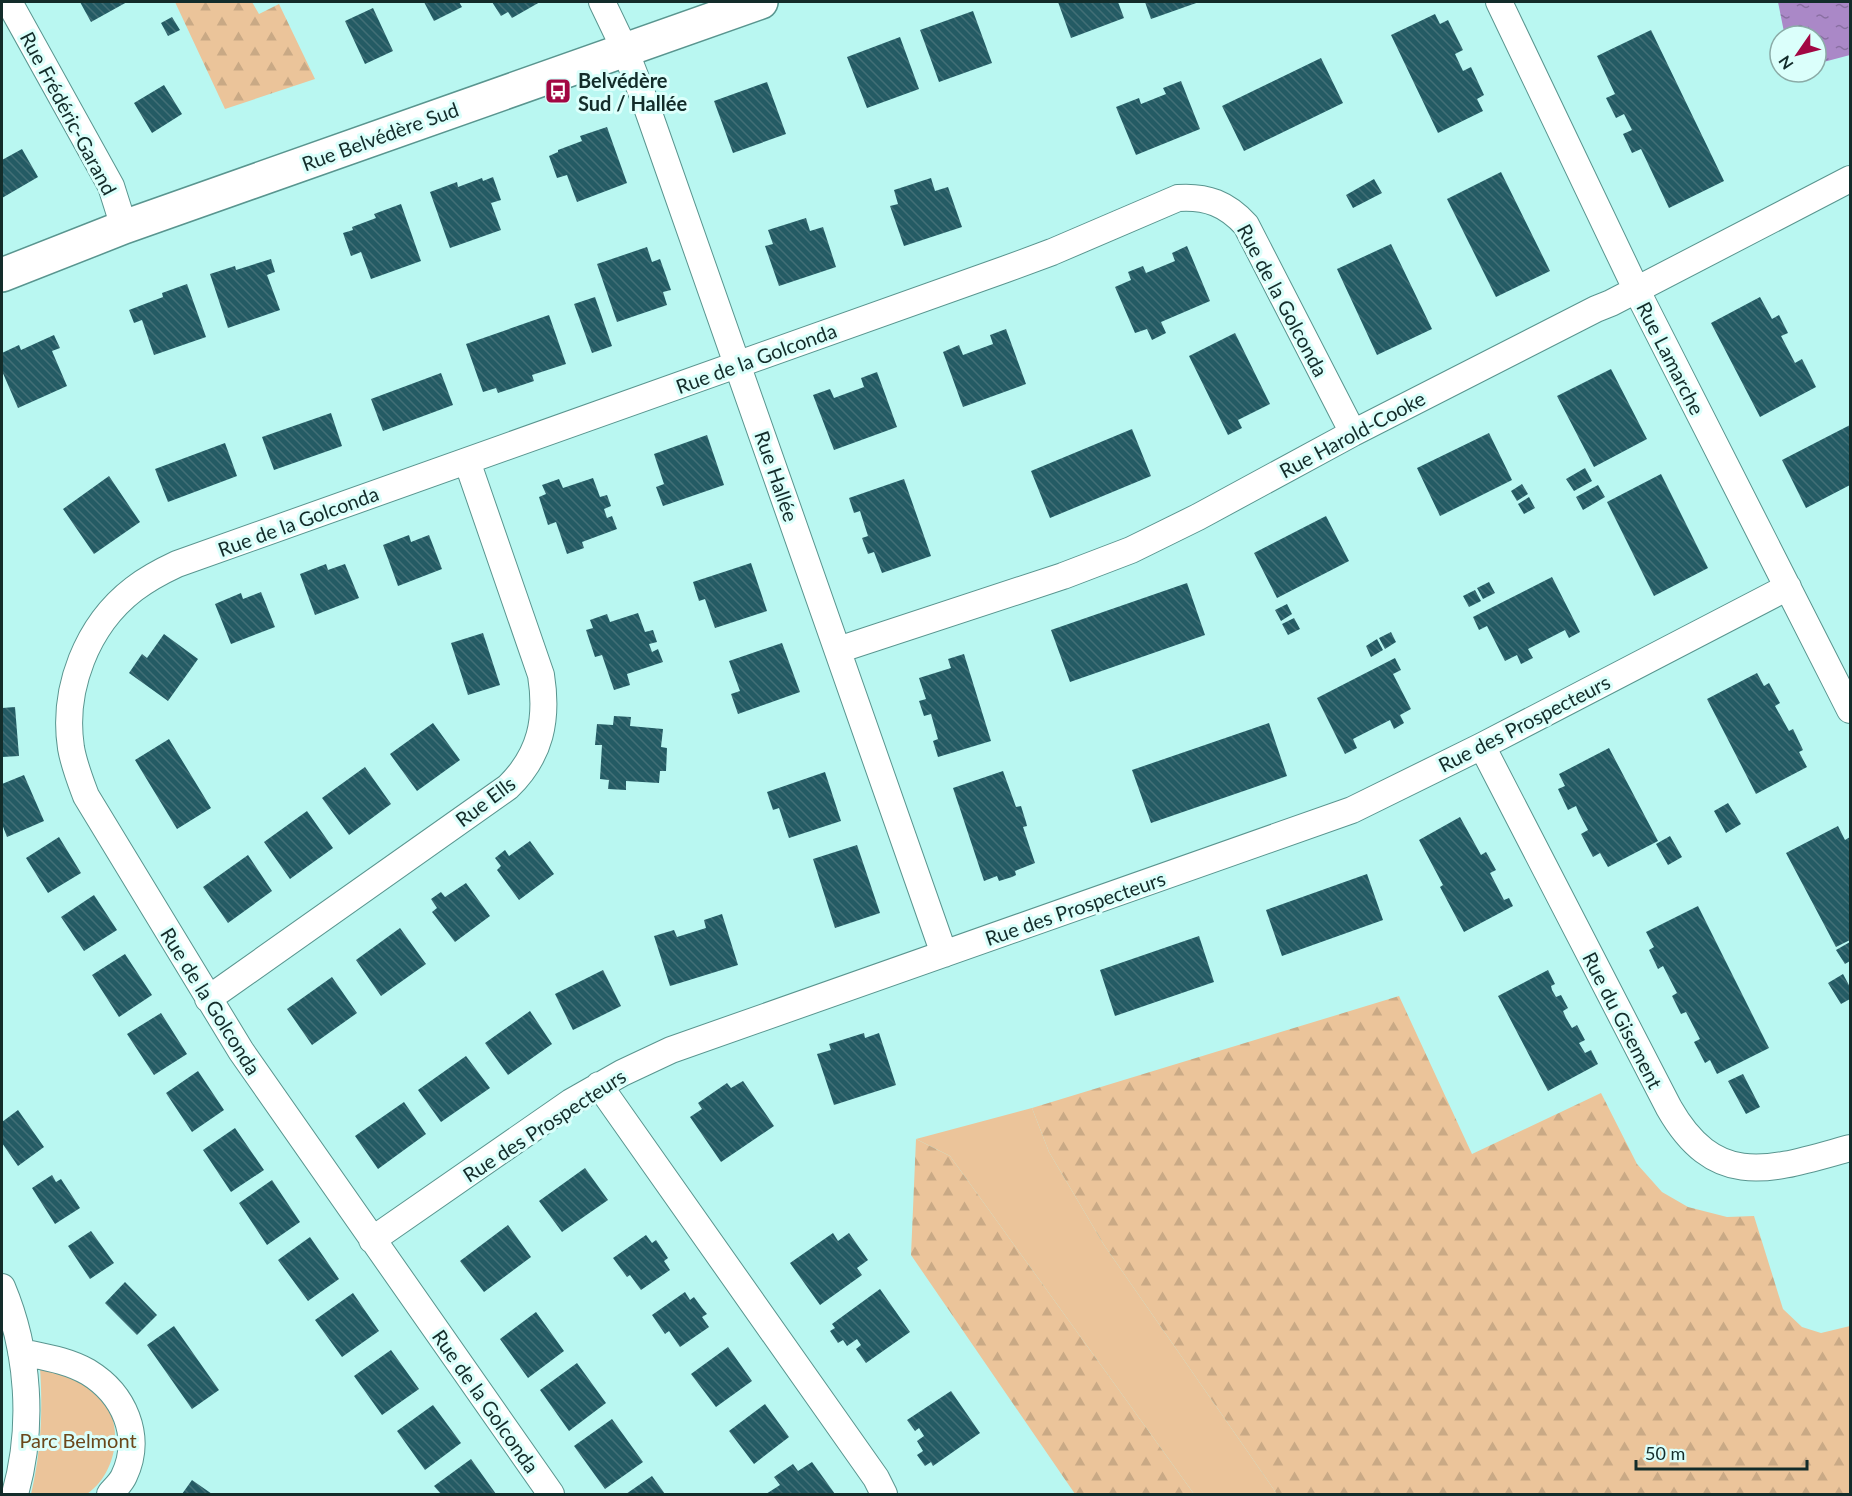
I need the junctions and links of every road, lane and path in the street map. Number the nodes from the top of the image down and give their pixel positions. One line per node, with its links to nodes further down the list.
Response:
1 (9, 2): 7 (street, Rue Frédéric-Garand)
2 (602, 2): 5 (street, Rue Hallée)
3 (761, 2): 5 (street, Rue Belvédère Sud)
4 (1499, 2): 9 (street, Rue Lamarche)
5 (625, 50): 7 (street, Rue Belvédère Sud); 10 (street, Rue Hallée)
6 (1851, 179): 9 (street, Rue Harold-Cooke)
7 (124, 227): 8 (street, Rue Belvédère Sud)
8 (2, 275)
9 (1636, 289): 11 (street, Rue Harold-Cooke); 13 (street, Rue Lamarche)
10 (738, 365): 11 (street, Rue de la Golconda); 12 (street, Rue de la Golconda); 14 (street, Rue Hallée)
11 (1353, 432): 14 (street, Rue Harold-Cooke)
12 (467, 461): 18 (street, Rue Ells); 18 (street, Rue de la Golconda)
13 (1788, 587): 15 (street, Rue Lamarche); 16 (street, Rue des Prospecteurs)
14 (838, 650): 17 (street, Rue Hallée)
15 (1851, 710)
16 (1482, 746): 17 (street, Rue des Prospecteurs); 20 (street, Rue du Gisement)
17 (944, 954): 19 (street, Rue des Prospecteurs)
18 (208, 999): 21 (street, Rue de la Golconda)
19 (599, 1085): 21 (street, Rue des Prospecteurs); 27 (street)
20 (1851, 1148)
21 (372, 1240): 26 (street, Rue de la Golconda)
22 (2, 1287): 23 (street)
23 (21, 1352): 24 (street); 25 (street)
24 (15, 1494)
25 (110, 1494)
26 (551, 1494)
27 (884, 1494)

